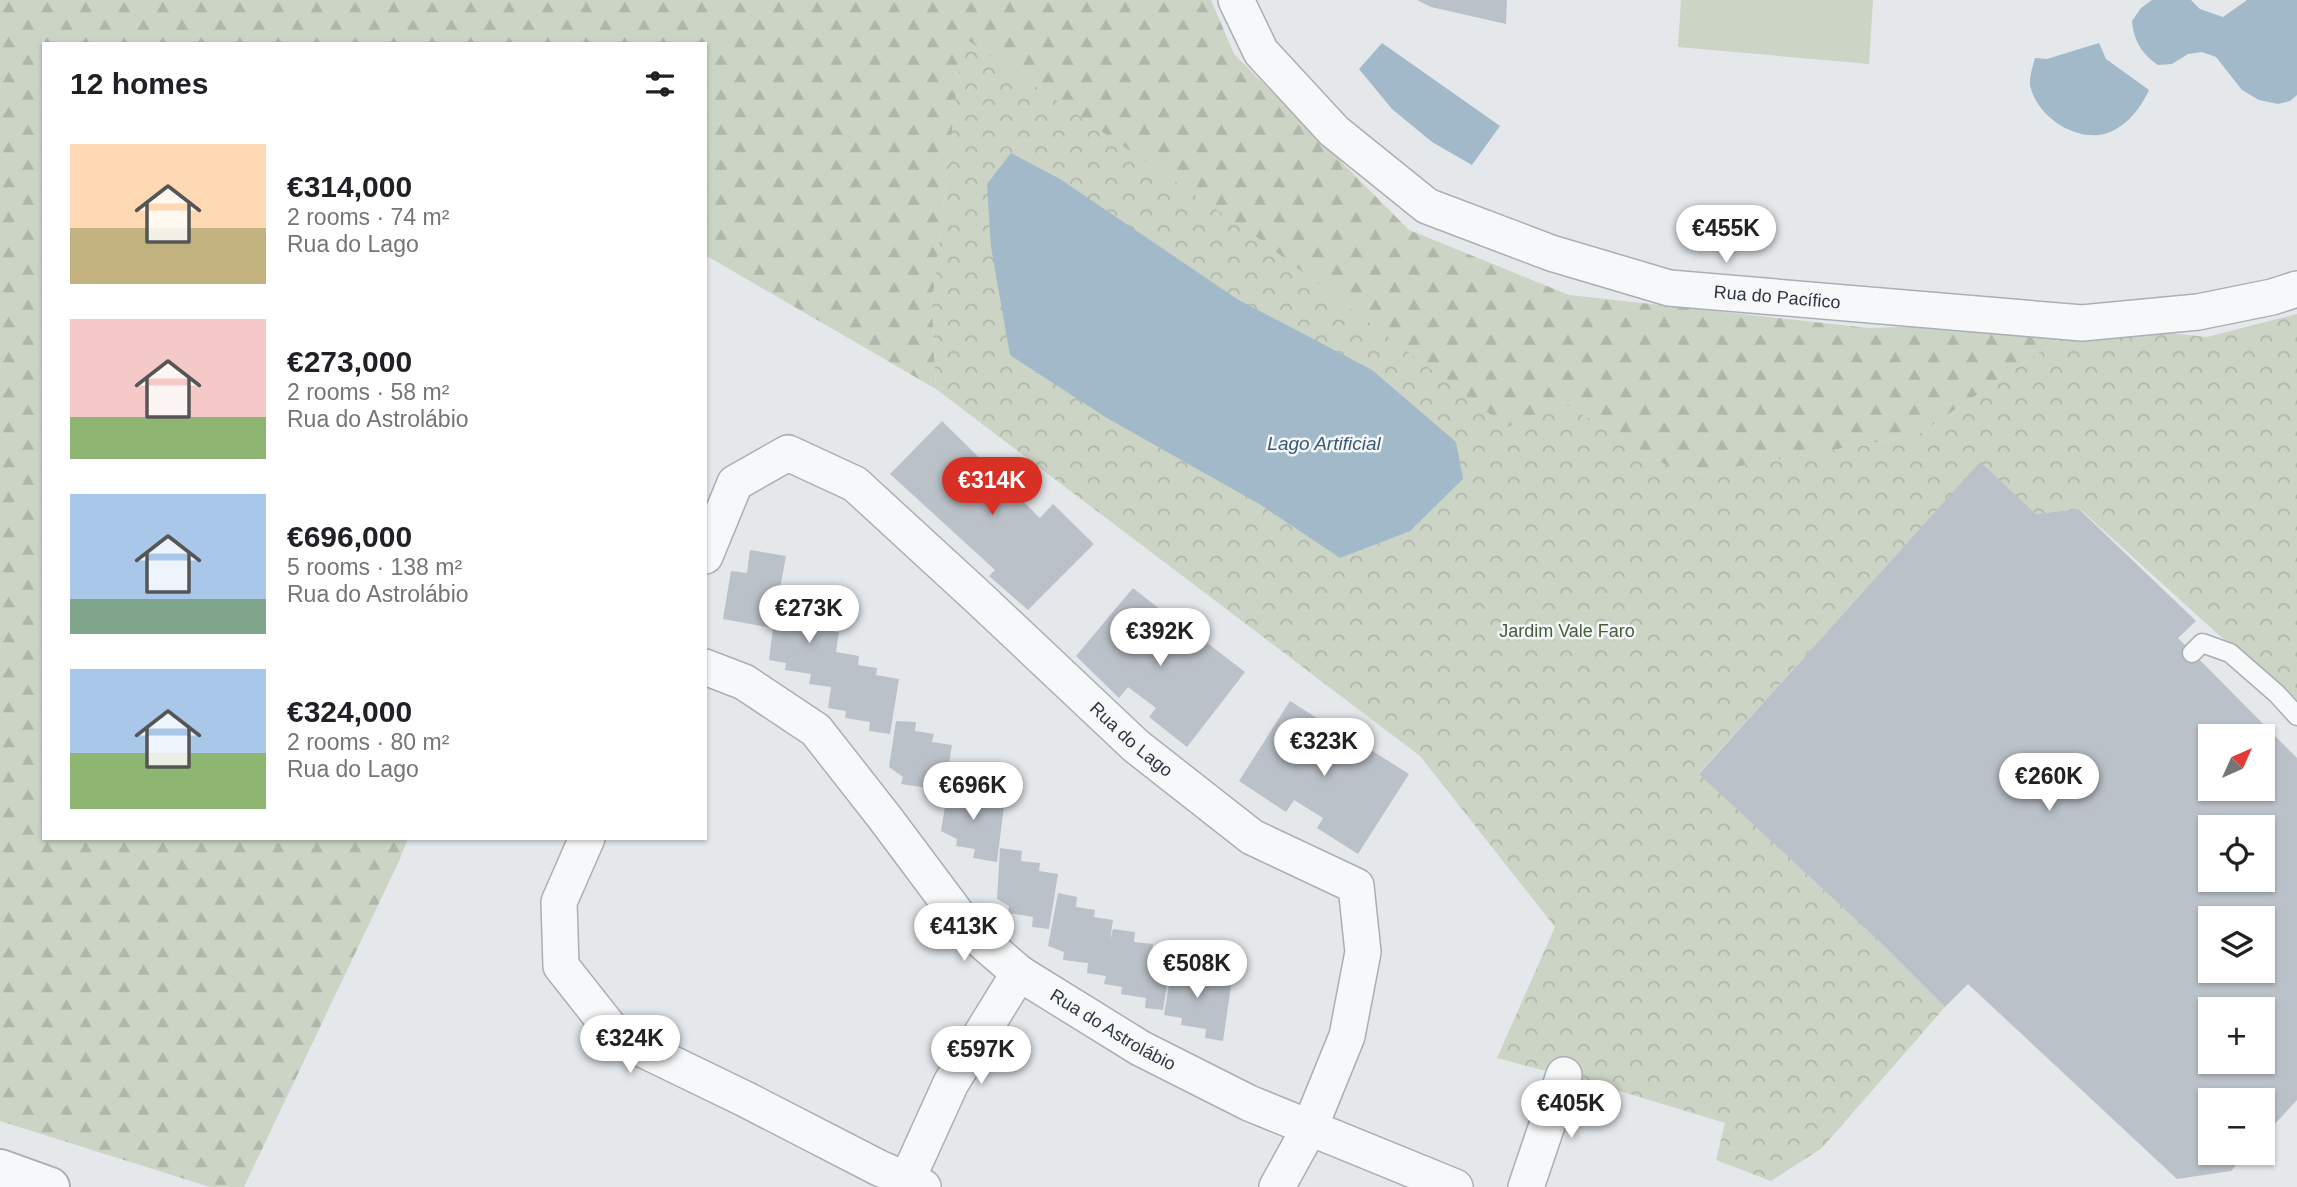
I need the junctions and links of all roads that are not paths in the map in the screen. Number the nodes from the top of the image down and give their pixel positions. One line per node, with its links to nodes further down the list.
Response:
1 (1236, 0): 2 (street, Rua do Pacífico)
2 (2297, 289)
3 (707, 551): 10 (street, Rua do Lago)
4 (2192, 653): 6 (lane)
5 (707, 668): 8 (street, Rua do Astrolábio)
6 (2297, 716)
7 (586, 840): 12 (street)
8 (1019, 973): 10 (street, Rua do Astrolábio); 12 (street)
9 (1564, 1075): 16 (street)
10 (1310, 1127): 14 (street, Rua do Lago); 15 (street, Rua do Astrolábio)
11 (0, 1169): 13 (street)
12 (915, 1183)
13 (51, 1187)
14 (1277, 1187)
15 (1455, 1187)
16 (1526, 1187)

